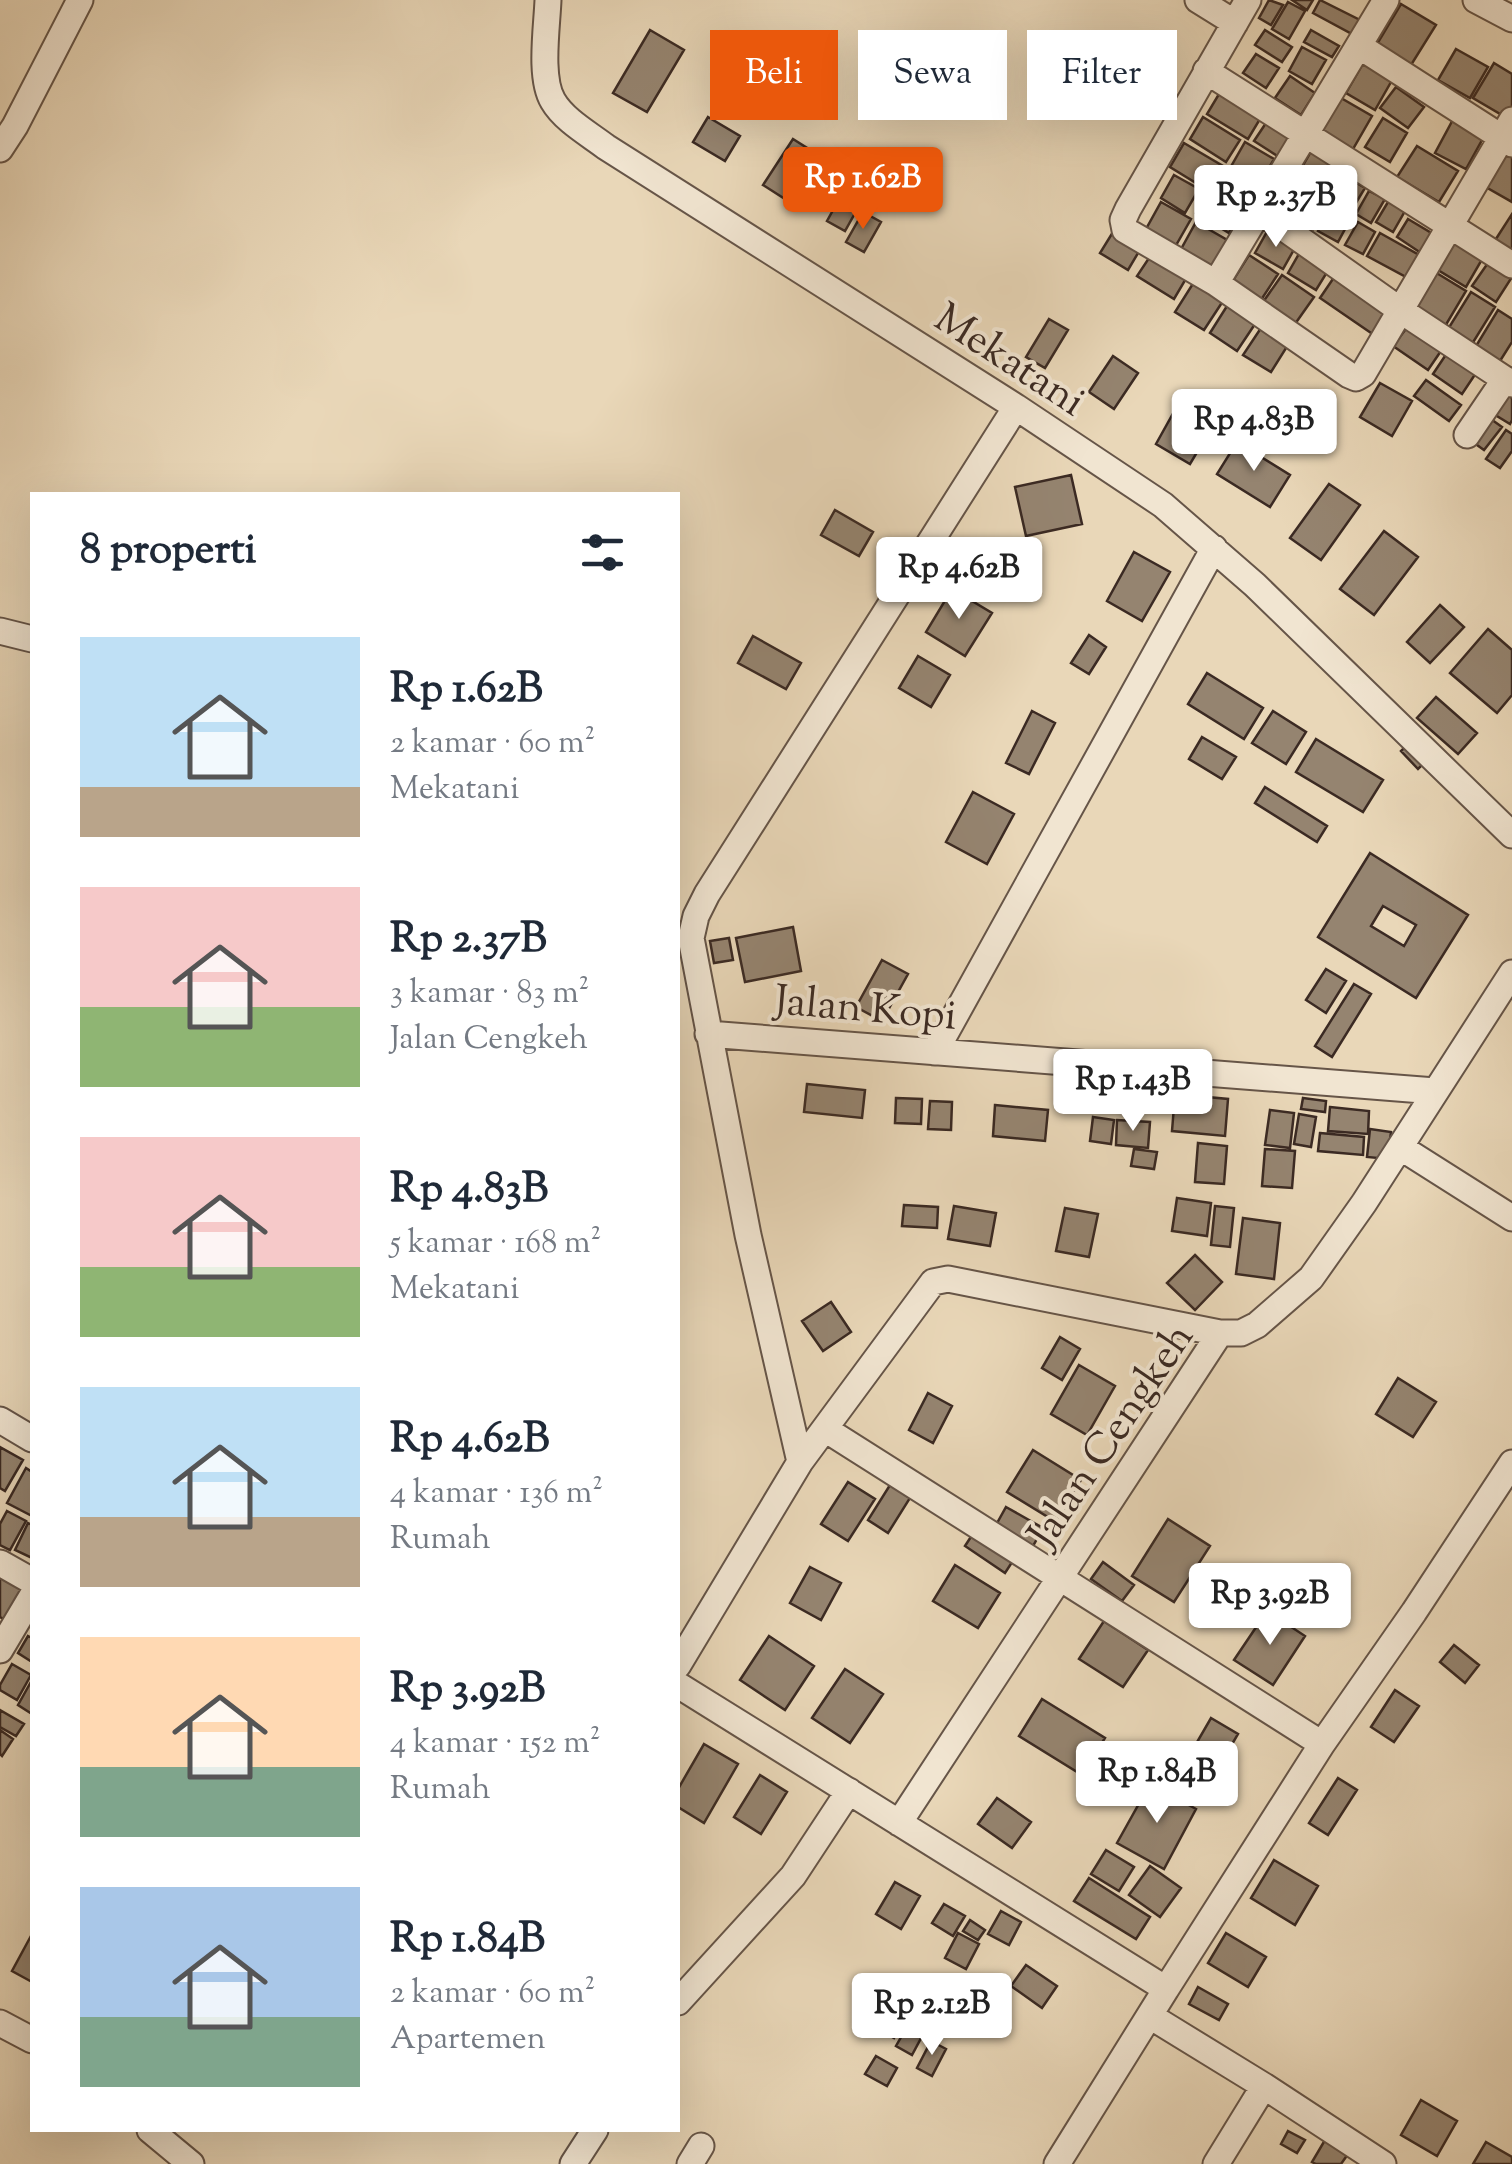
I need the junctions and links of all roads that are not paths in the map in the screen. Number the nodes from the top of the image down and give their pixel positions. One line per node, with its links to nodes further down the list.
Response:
1 (80, 0): 13 (street)
2 (548, 0): 20 (street, Mekatani)
3 (1198, 0): 8 (street)
4 (1248, 0): 8 (street)
5 (1386, 0): 9 (street)
6 (1476, 0): 7 (street)
7 (1512, 19)
8 (1235, 23): 10 (street)
9 (1359, 46): 11 (street); 12 (street)
10 (1206, 70): 11 (street); 17 (street)
11 (1306, 134): 14 (street); 15 (street)
12 (1509, 134): 15 (street)
13 (0, 149)
14 (1260, 211): 17 (street); 18 (street)
15 (1450, 226): 16 (street); 18 (street)
16 (1512, 265)
17 (1216, 283): 18 (street)
18 (1400, 310): 19 (street)
19 (1508, 381): 21 (street)
20 (1016, 407): 22 (street, Mekatani); 27 (street)
21 (1468, 436)
22 (1214, 548): 25 (street, Mekatani); 28 (street)
23 (0, 630): 24 (street)
24 (30, 638)
25 (1512, 836)
26 (1512, 973): 29 (street, Jalan Cengkeh)
27 (708, 1034): 28 (street, Jalan Kopi); 36 (street)
28 (935, 1052): 29 (street, Jalan Kopi)
29 (1435, 1091): 30 (street, Jalan Cengkeh)
30 (1400, 1148): 31 (street); 32 (street, Jalan Cengkeh)
31 (1512, 1218)
32 (1220, 1333): 34 (street); 39 (street, Jalan Cengkeh)
33 (0, 1420): 35 (street)
34 (825, 1429): 36 (street); 39 (street)
35 (30, 1438)
36 (800, 1462): 43 (street)
37 (1512, 1463): 45 (street)
38 (0, 1562): 40 (street)
39 (1059, 1578): 45 (street); 47 (street, Jalan Cengkeh)
40 (30, 1580)
41 (30, 1599): 42 (street)
42 (0, 1650)
43 (680, 1662)
44 (680, 1686): 46 (street)
45 (1322, 1744): 48 (street)
46 (848, 1791): 47 (street); 49 (street)
47 (898, 1823): 48 (street)
48 (1166, 1989): 50 (street)
49 (680, 2000)
50 (1150, 2016): 53 (street); 59 (street)
51 (0, 2023): 52 (street)
52 (30, 2039)
53 (1264, 2086): 56 (street); 60 (street)
54 (152, 2132): 57 (street)
55 (593, 2132): 58 (street)
56 (1366, 2160)
57 (192, 2164)
58 (572, 2164)
59 (1057, 2164)
60 (1216, 2164)

